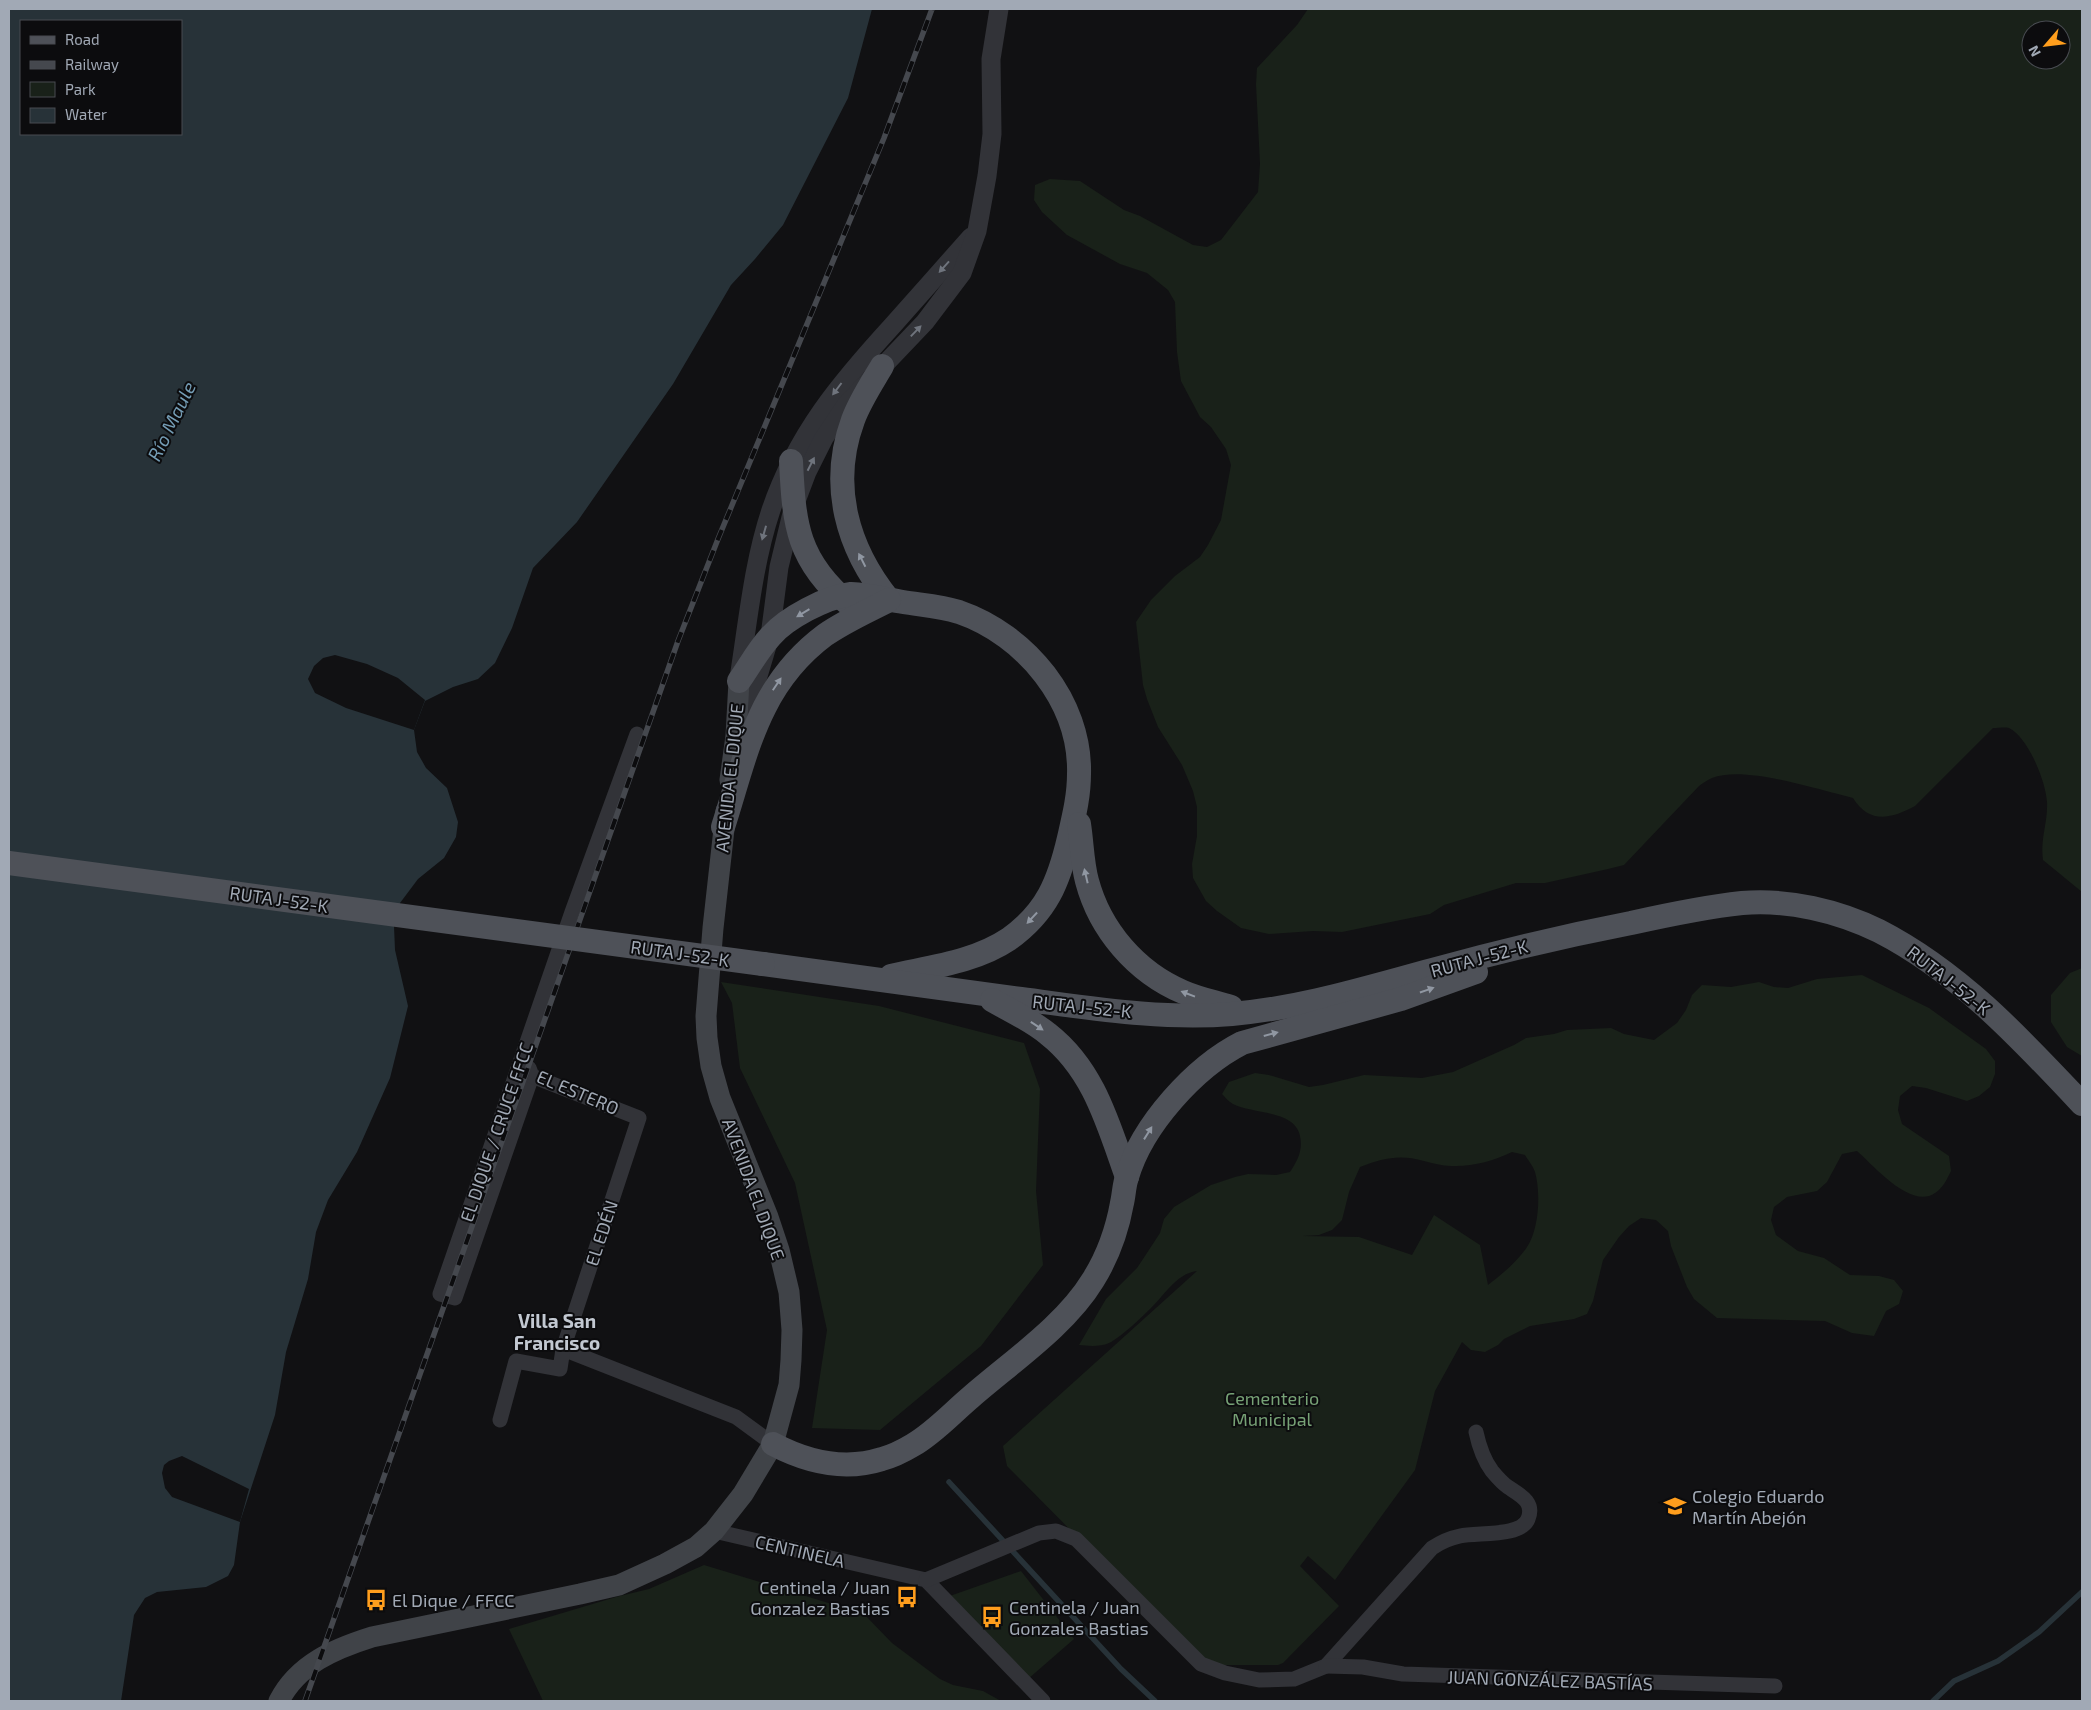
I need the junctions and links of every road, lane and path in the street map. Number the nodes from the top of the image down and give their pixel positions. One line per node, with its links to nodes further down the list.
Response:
1 (999, 9): 2 (street)
2 (977, 231): 3 (street, one-way to 2); 4 (street, one-way to 4)
3 (882, 366): 5 (street, one-way to 3); 7 (main road, one-way to 3)
4 (791, 461): 5 (main road); 10 (street, one-way to 10)
5 (793, 509): 6 (main road); 9 (street)
6 (838, 595): 7 (main road); 8 (main road); 9 (main road, one-way to 9)
7 (889, 600): 8 (main road); 13 (main road)
8 (863, 614): 14 (main road, one-way to 8)
9 (770, 636): 10 (main road); 12 (street)
10 (739, 681): 12 (main road, AVENIDA EL DIQUE)
11 (637, 734): 20 (street, EL DIQUE / CRUCE FFCC)
12 (736, 736): 14 (main road, AVENIDA EL DIQUE)
13 (1076, 810): 17 (main road, one-way to 17); 19 (main road, one-way to 13)
14 (723, 828): 28 (main road, AVENIDA EL DIQUE)
15 (9, 863): 17 (main road, RUTA J-52-K, bridge)
16 (1551, 940): 19 (main road, RUTA J-52-K); 22 (main road, RUTA J-52-K); 24 (main road, one-way to 16)
17 (874, 979): 18 (main road, RUTA J-52-K)
18 (979, 994): 19 (main road, RUTA J-52-K); 24 (main road, one-way to 24)
19 (1252, 1012)
20 (520, 1064): 21 (street, EL ESTERO); 21 (street, EL DIQUE / CRUCE FFCC)
21 (532, 1076): 23 (street, EL ESTERO)
22 (2082, 1104)
23 (639, 1118): 25 (street, EL EDÉN)
24 (1127, 1177): 28 (main road)
25 (563, 1349): 26 (street, EL EDÉN); 28 (street)
26 (500, 1420)
27 (1476, 1432): 31 (street, JUAN GONZÁLEZ BASTÍAS)
28 (773, 1444): 29 (main road, AVENIDA EL DIQUE)
29 (714, 1531): 30 (street, CENTINELA); 33 (main road, AVENIDA EL DIQUE)
30 (926, 1580): 31 (street, JUAN GONZÁLEZ BASTÍAS); 34 (street)
31 (1326, 1666): 32 (street, JUAN GONZÁLEZ BASTÍAS)
32 (1775, 1686)
33 (280, 1701)
34 (1043, 1701)

